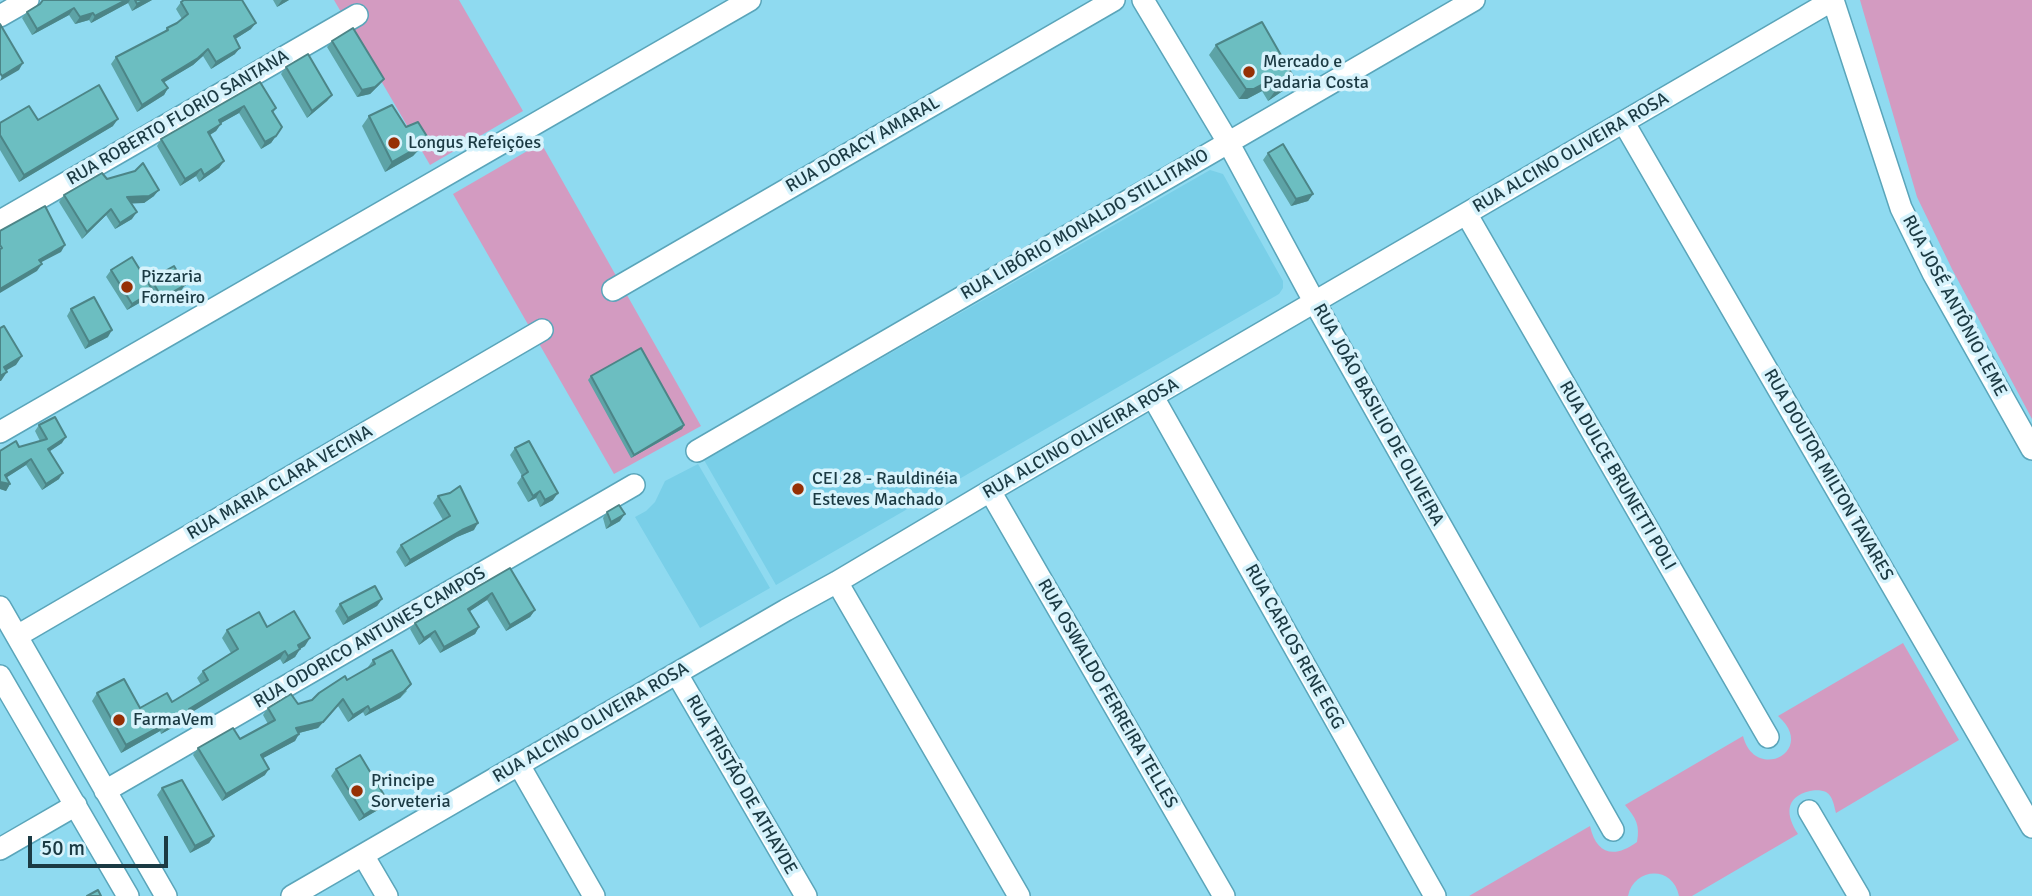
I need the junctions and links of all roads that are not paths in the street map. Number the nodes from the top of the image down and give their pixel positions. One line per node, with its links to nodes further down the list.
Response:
1 (28, 0): 8 (street)
2 (750, 0): 17 (street)
3 (1114, 0): 13 (street, RUA DORACY AMARAL)
4 (1143, 0): 10 (street, RUA JOÃO BASILIO DE OLIVEIRA)
5 (1474, 0): 10 (street, RUA LIBÓRIO MONALDO STILLITANO)
6 (1833, 0): 9 (street, RUA ALCINO OLIVEIRA ROSA); 18 (street, RUA JOSÉ ANTÔNIO LEME)
7 (357, 15): 12 (street, RUA ROBERTO FLORIO SANTANA)
8 (0, 16)
9 (1624, 122): 11 (street, RUA ALCINO OLIVEIRA ROSA); 32 (street, RUA DOUTOR MILTON TAVARES)
10 (1228, 142): 14 (street, RUA JOÃO BASILIO DE OLIVEIRA); 19 (street, RUA LIBÓRIO MONALDO STILLITANO)
11 (1466, 215): 14 (street, RUA ALCINO OLIVEIRA ROSA); 27 (street, RUA DULCE BRUNETTI POLI)
12 (0, 221)
13 (613, 290)
14 (1315, 303): 16 (street, RUA ALCINO OLIVEIRA ROSA); 33 (street, RUA JOÃO BASILIO DE OLIVEIRA)
15 (542, 330): 24 (street, RUA MARIA CLARA VECINA)
16 (1153, 397): 21 (street, RUA ALCINO OLIVEIRA ROSA); 44 (street, RUA CARLOS RENE EGG)
17 (0, 432)
18 (2032, 449)
19 (697, 451)
20 (634, 485): 29 (street, RUA ODORICO ANTUNES CAMPOS)
21 (990, 491): 22 (street, RUA ALCINO OLIVEIRA ROSA); 43 (street, RUA OSWALDO FERREIRA TELLES)
22 (837, 582): 25 (street, RUA ALCINO OLIVEIRA ROSA); 42 (street)
23 (0, 607): 24 (street)
24 (17, 636): 29 (street)
25 (677, 674): 28 (street, RUA ALCINO OLIVEIRA ROSA); 41 (street, RUA TRISTÃO DE ATHAYDE)
26 (0, 676): 30 (street)
27 (1768, 737)
28 (519, 765): 35 (street, RUA ALCINO OLIVEIRA ROSA); 40 (street)
29 (105, 791): 37 (street)
30 (76, 805): 34 (street); 36 (street)
31 (1809, 811): 45 (street)
32 (2032, 827)
33 (1613, 830)
34 (0, 849)
35 (363, 855): 38 (street, RUA ALCINO OLIVEIRA ROSA); 39 (street)
36 (128, 896)
37 (166, 896)
38 (292, 896)
39 (387, 896)
40 (594, 896)
41 (806, 896)
42 (1019, 896)
43 (1224, 896)
44 (1435, 896)
45 (1859, 896)

